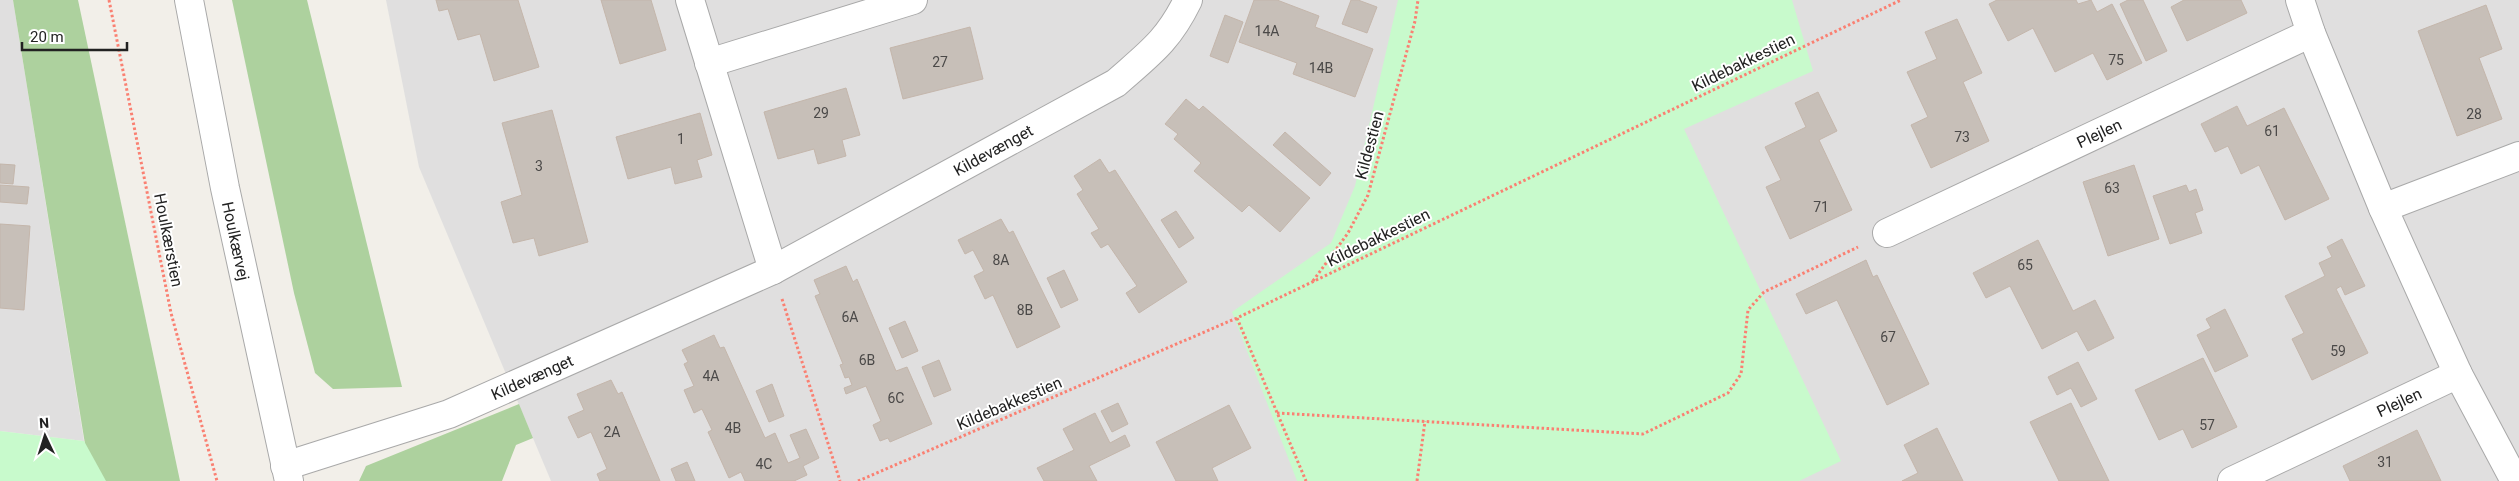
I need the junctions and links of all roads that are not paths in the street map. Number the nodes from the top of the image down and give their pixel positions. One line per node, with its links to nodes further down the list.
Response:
1 (189, 0): 13 (street, Houlkærvej)
2 (690, 0): 7 (street)
3 (913, 0): 7 (street)
4 (1188, 0): 11 (street, Kildevænget)
5 (2300, 0): 6 (street)
6 (2311, 33): 9 (street); 10 (street, Plejlen)
7 (709, 63): 11 (street)
8 (2519, 156): 9 (street)
9 (2383, 208): 12 (street)
10 (1887, 233)
11 (773, 270): 13 (street, Kildevænget)
12 (2458, 374): 14 (street, Plejlen); 15 (street)
13 (287, 474)
14 (2232, 481)
15 (2514, 481)

